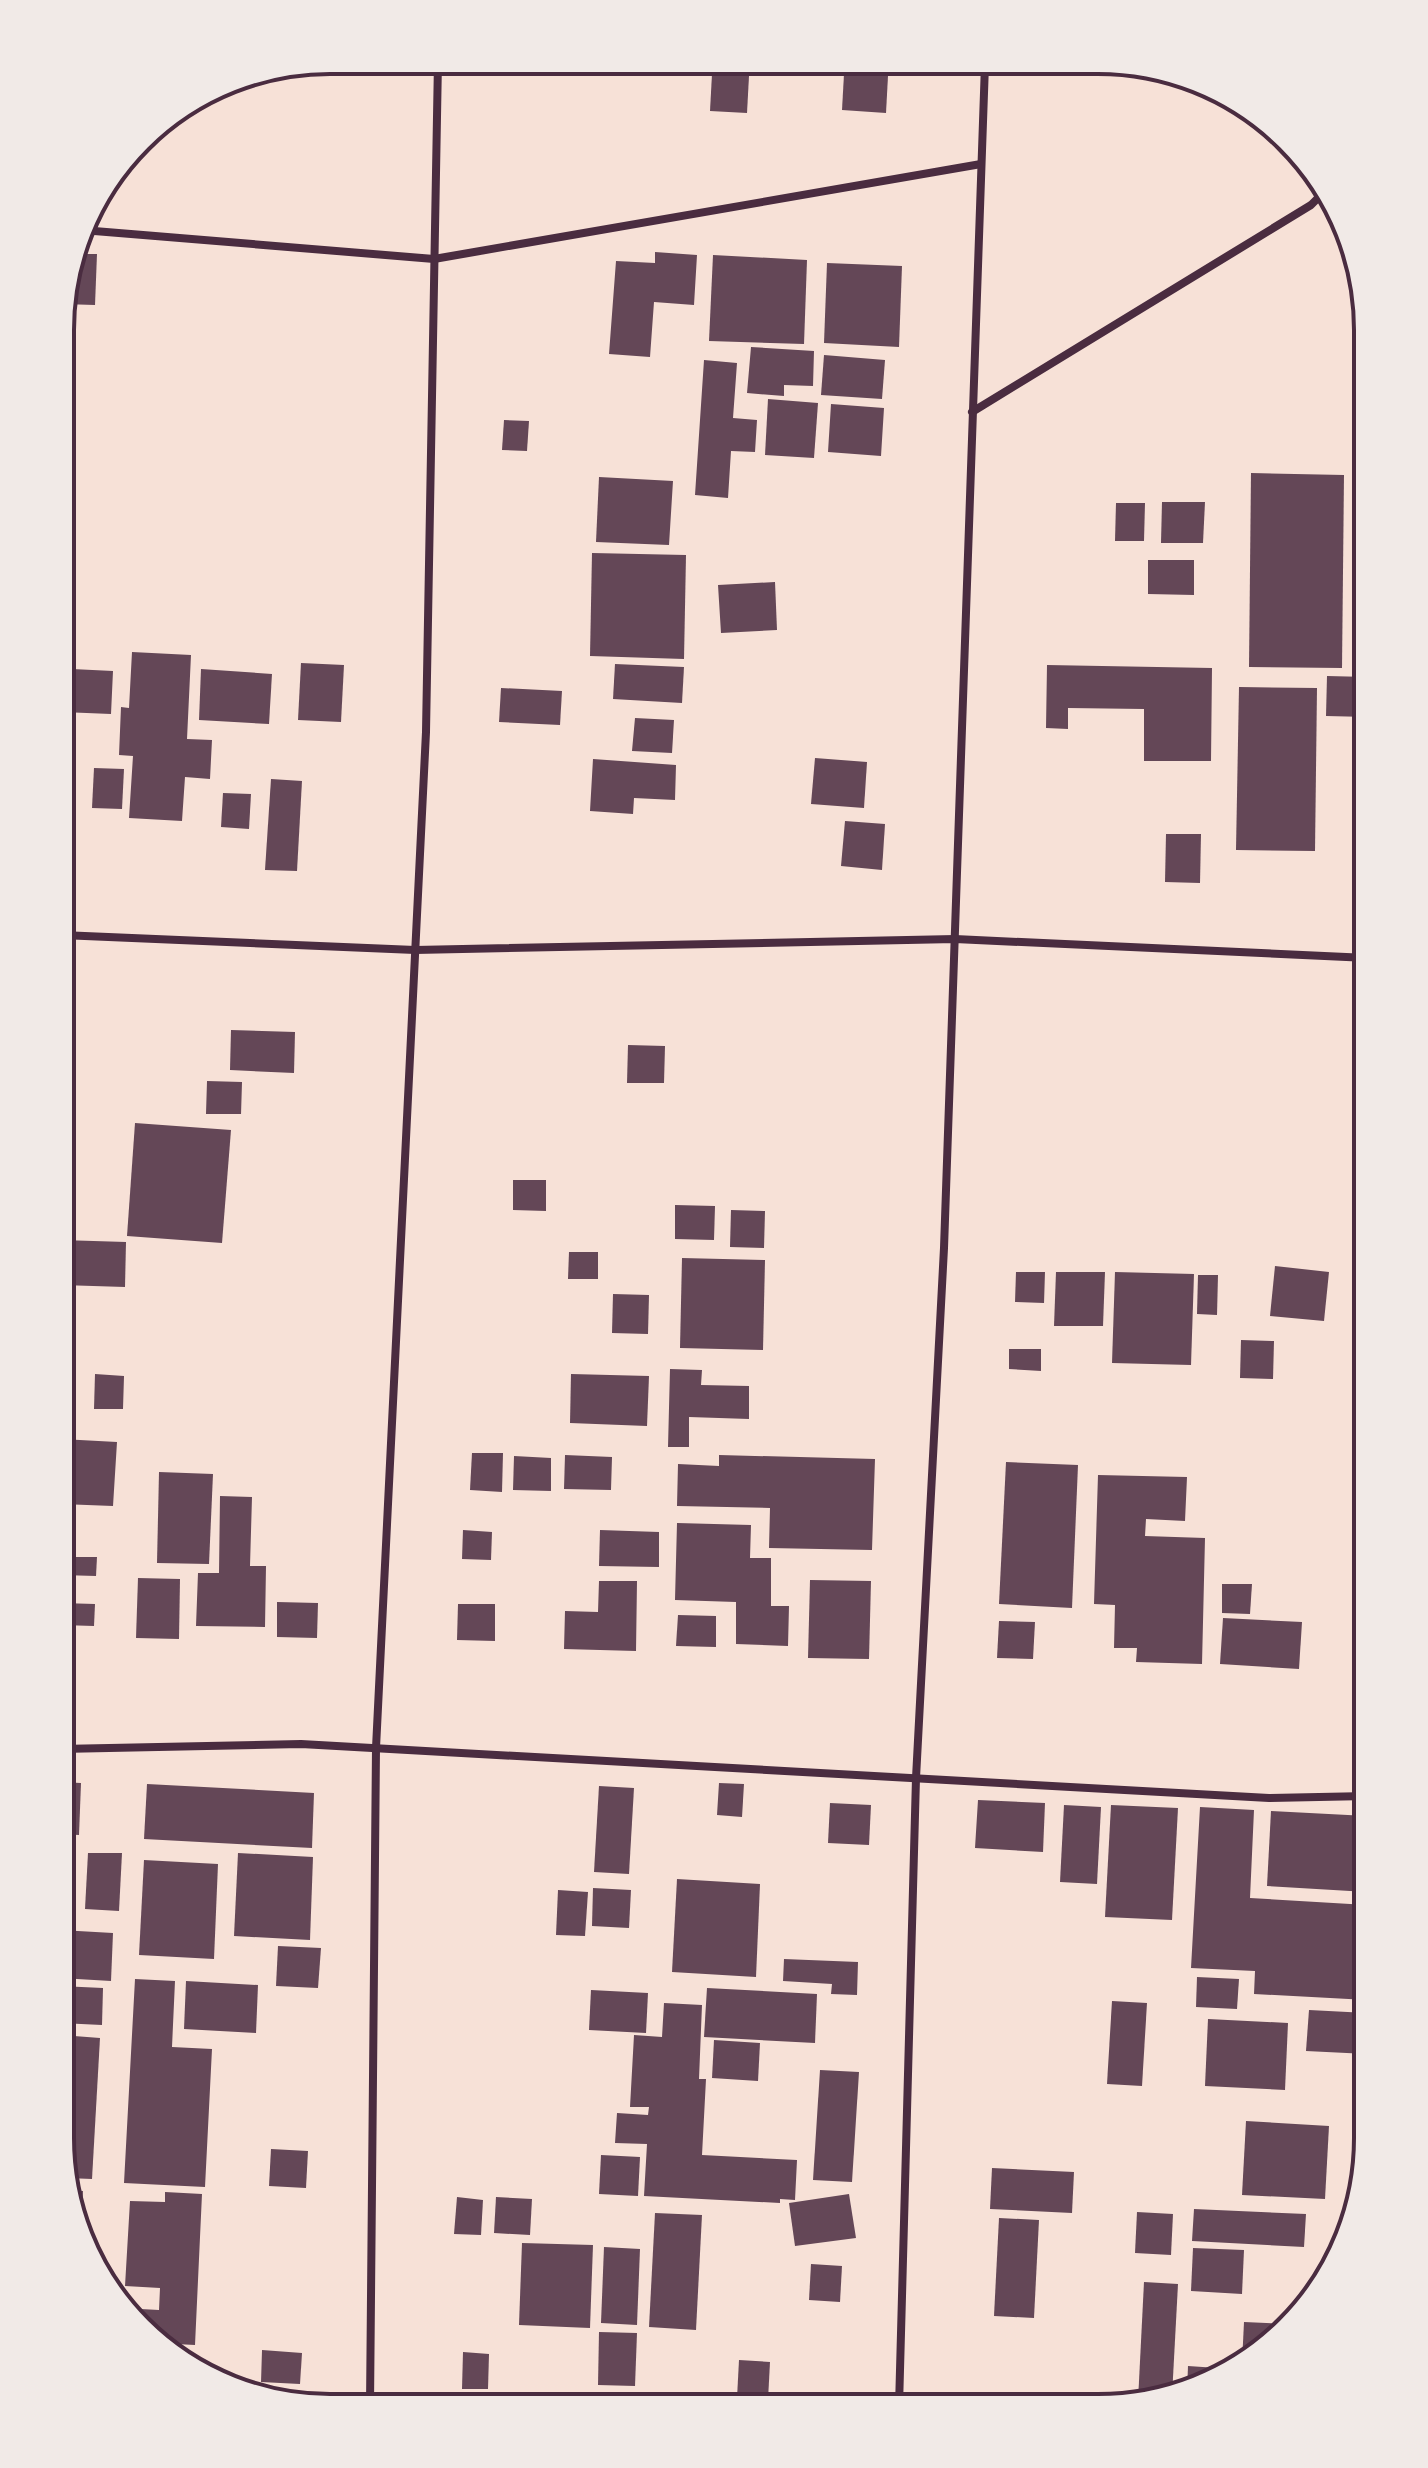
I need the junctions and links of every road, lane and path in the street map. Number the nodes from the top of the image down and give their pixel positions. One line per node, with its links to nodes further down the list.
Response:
1 (438, 74): 6 (street)
2 (985, 74): 3 (street)
3 (981, 164): 6 (street); 7 (street)
4 (1317, 198): 7 (street)
5 (94, 231): 6 (street)
6 (434, 259): 10 (street)
7 (972, 412): 9 (street)
8 (74, 936): 10 (street)
9 (955, 939): 10 (street); 11 (street); 14 (street)
10 (415, 950): 12 (street)
11 (1354, 957)
12 (376, 1748): 13 (street); 14 (street); 16 (street)
13 (74, 1749)
14 (916, 1778): 15 (street); 17 (street)
15 (1353, 1796)
16 (370, 2394)
17 (899, 2394)

